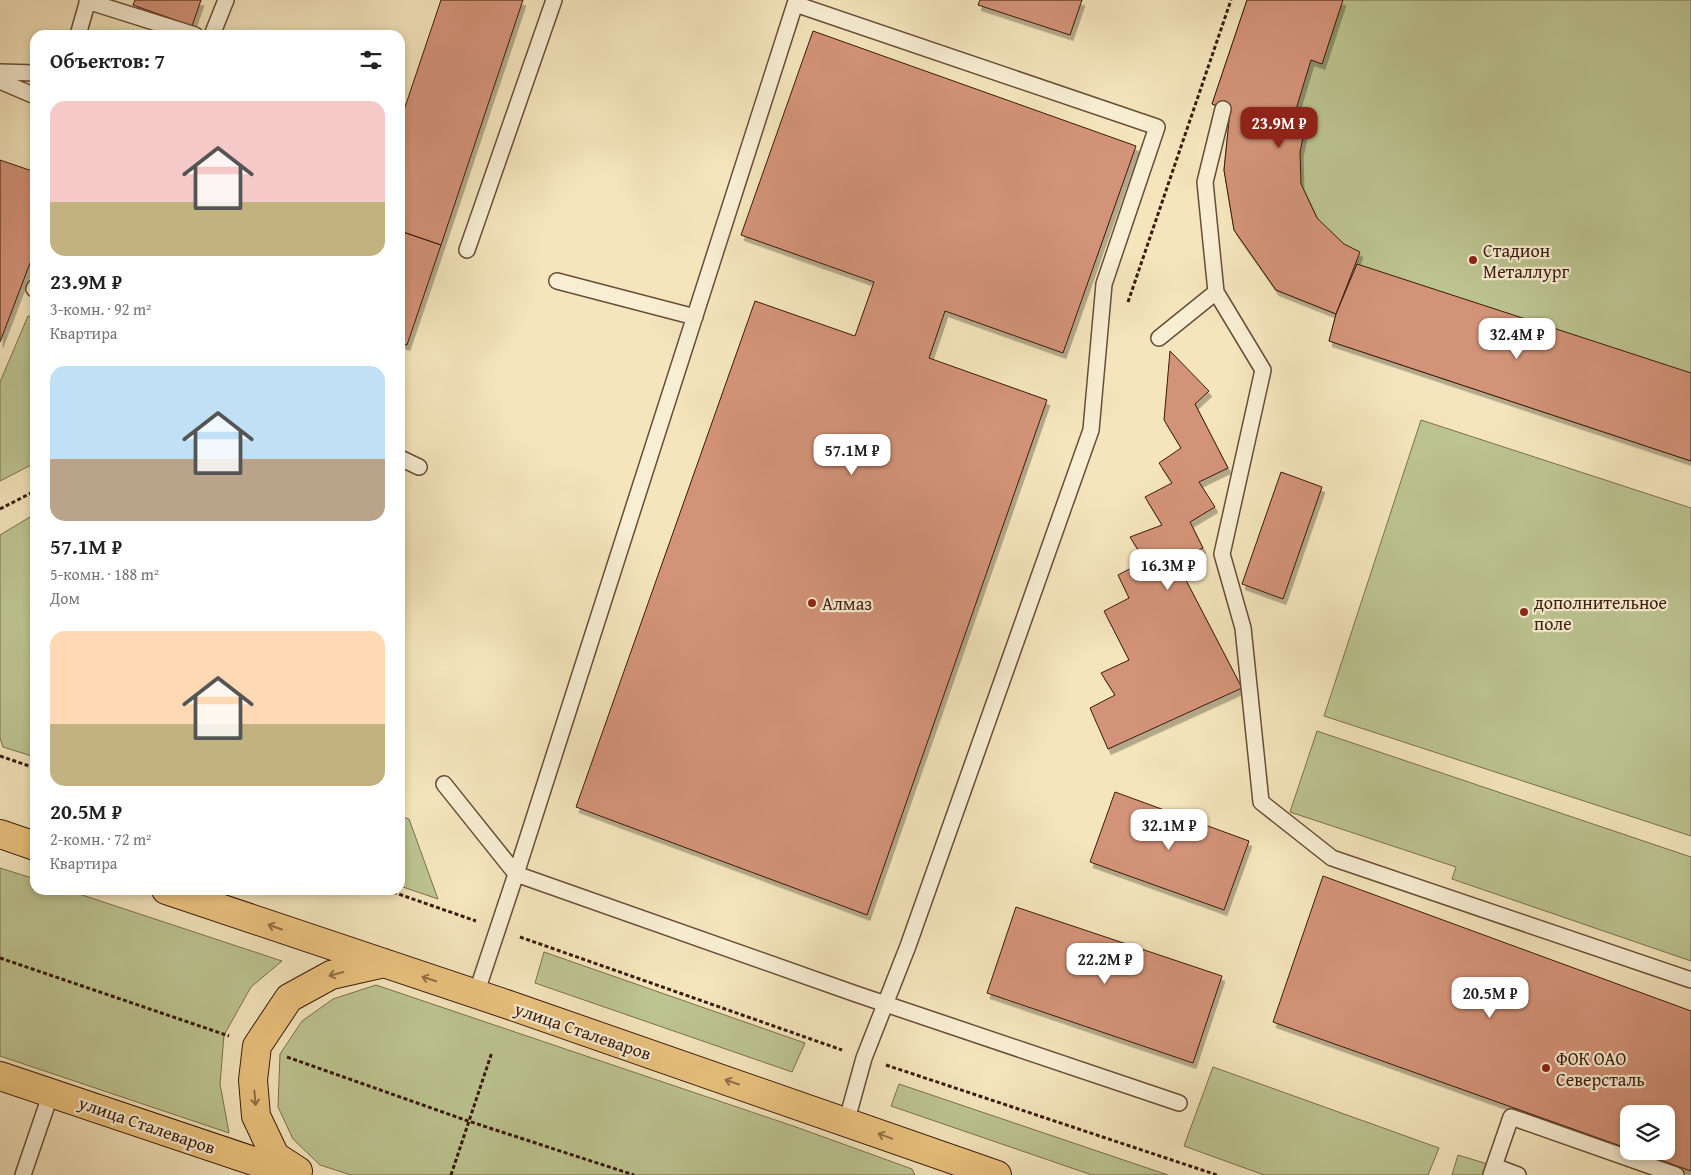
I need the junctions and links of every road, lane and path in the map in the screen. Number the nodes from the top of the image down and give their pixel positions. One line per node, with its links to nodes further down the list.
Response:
1 (226, 0): 7 (lane)
2 (554, 0): 13 (lane)
3 (1231, 0): 17 (path)
4 (88, 1): 5 (lane); 6 (lane)
5 (79, 30)
6 (179, 30)
7 (214, 30)
8 (0, 72): 9 (lane)
9 (30, 73)
10 (0, 81): 11 (lane)
11 (30, 94)
12 (1223, 109): 15 (lane)
13 (467, 250)
14 (557, 281): 16 (lane)
15 (1216, 292): 18 (lane); 35 (lane)
16 (695, 317): 17 (lane); 28 (lane)
17 (1100, 321): 37 (lane)
18 (1159, 338)
19 (405, 460): 20 (lane)
20 (419, 467)
21 (30, 494): 22 (path)
22 (0, 509)
23 (0, 756): 24 (path)
24 (30, 766)
25 (444, 784): 28 (lane)
26 (0, 834): 27 (main road)
27 (30, 844)
28 (516, 874): 36 (lane); 37 (lane)
29 (181, 895): 34 (main road, улица Сталеваров, one-way to 29)
30 (401, 895): 31 (path)
31 (461, 916)
32 (531, 940): 40 (path)
33 (0, 958): 38 (path)
34 (384, 963): 36 (main road, улица Сталеваров, one-way to 34); 38 (main road, one-way to 38)
35 (1691, 980)
36 (476, 994): 45 (main road, улица Сталеваров, one-way to 36)
37 (886, 1004): 40 (lane); 43 (lane)
38 (257, 1046): 44 (path); 50 (main road, one-way to 50)
39 (492, 1052): 44 (path)
40 (864, 1058): 45 (lane); 55 (path)
41 (0, 1076): 42 (main road, улица Сталеваров)
42 (51, 1093): 48 (lane); 49 (main road, улица Сталеваров)
43 (1179, 1103)
44 (468, 1121): 51 (path); 52 (path)
45 (846, 1122): 46 (main road, улица Сталеваров, one-way to 45)
46 (922, 1149): 53 (main road); 54 (main road, улица Сталеваров)
47 (1492, 1171): 56 (lane); 57 (lane)
48 (23, 1175)
49 (295, 1175)
50 (304, 1175)
51 (451, 1175)
52 (634, 1175)
53 (945, 1175)
54 (998, 1175)
55 (1216, 1175)
56 (1518, 1175)
57 (1676, 1175)

